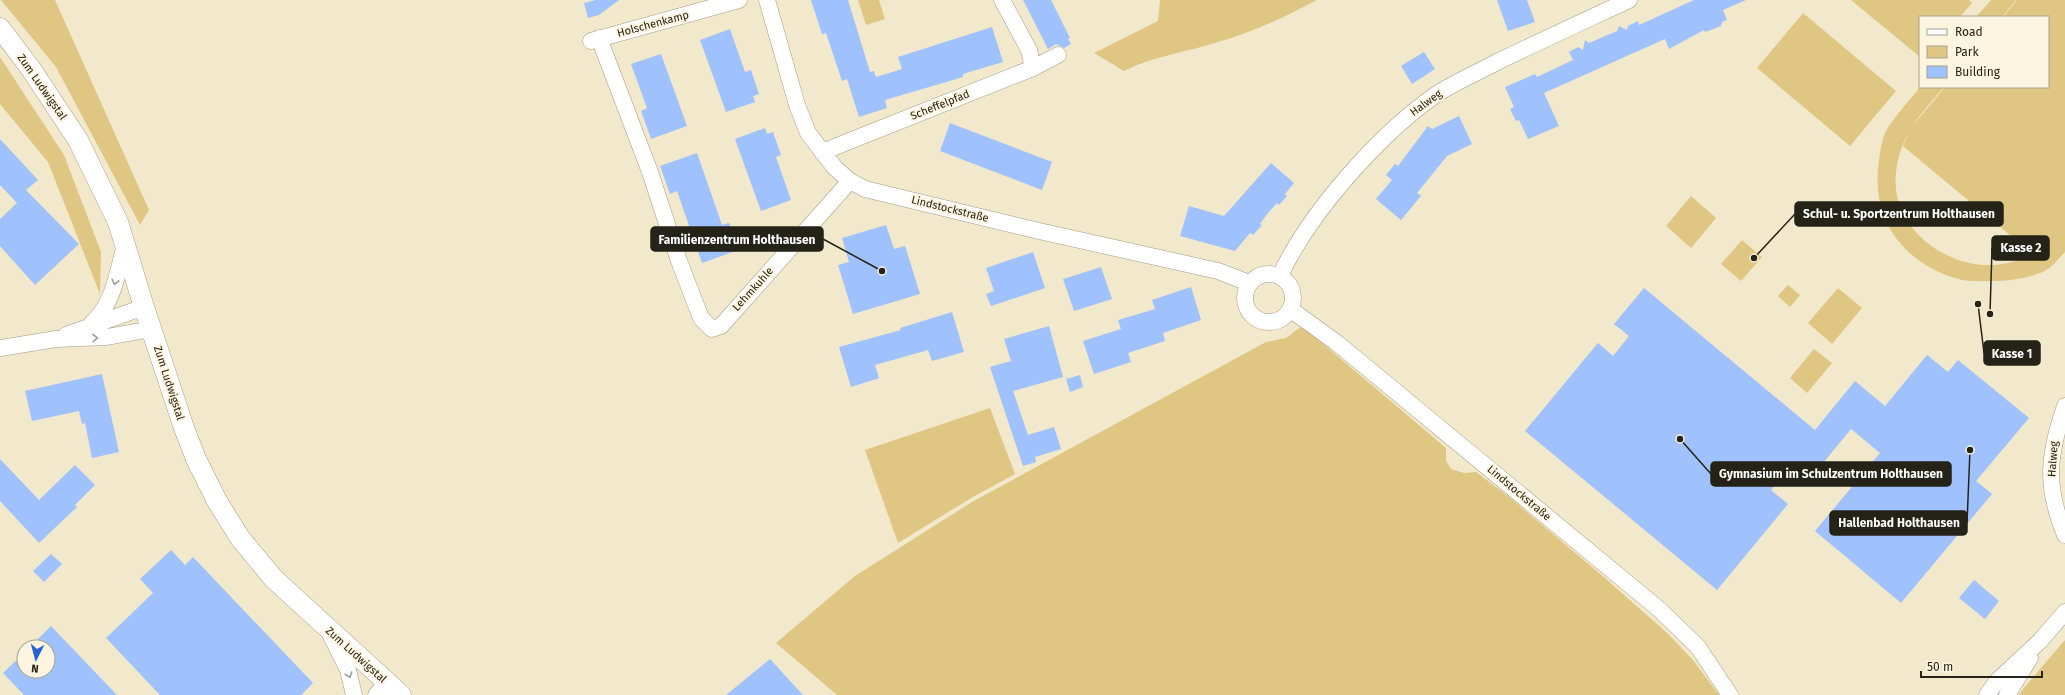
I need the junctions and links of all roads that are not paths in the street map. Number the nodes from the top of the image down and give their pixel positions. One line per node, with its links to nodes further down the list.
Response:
1 (740, 0): 16 (street, Holschenkamp)
2 (767, 0): 8 (street, Lindstockstraße)
3 (1002, 0): 7 (street)
4 (1630, 0): 11 (street, Halweg)
5 (0, 28): 10 (street, Zum Ludwigstal)
6 (1058, 55): 7 (street, Scheffelpfad)
7 (1032, 68): 8 (street, Scheffelpfad)
8 (822, 152): 9 (street, Lindstockstraße)
9 (850, 181): 12 (street, Lindstockstraße); 16 (street, Lehmkuhle)
10 (125, 245): 13 (street, Zum Ludwigstal); 15 (street, one-way to 15)
11 (1280, 276): 12 (street); 14 (street)
12 (1249, 283): 14 (street)
13 (144, 307): 15 (street); 17 (street, Zum Ludwigstal)
14 (1290, 309): 27 (street, Lindstockstraße)
15 (90, 325): 18 (street)
16 (721, 326)
17 (151, 329): 18 (street, one-way to 17); 23 (street, Zum Ludwigstal)
18 (56, 339): 19 (street)
19 (0, 348)
20 (2065, 406): 21 (street, Halweg)
21 (2065, 535)
22 (2065, 612): 24 (street)
23 (329, 630): 25 (street, Zum Ludwigstal); 26 (street, one-way to 26)
24 (2040, 641): 28 (street); 29 (street)
25 (388, 691)
26 (354, 695)
27 (1730, 695)
28 (1987, 695)
29 (2007, 695)

